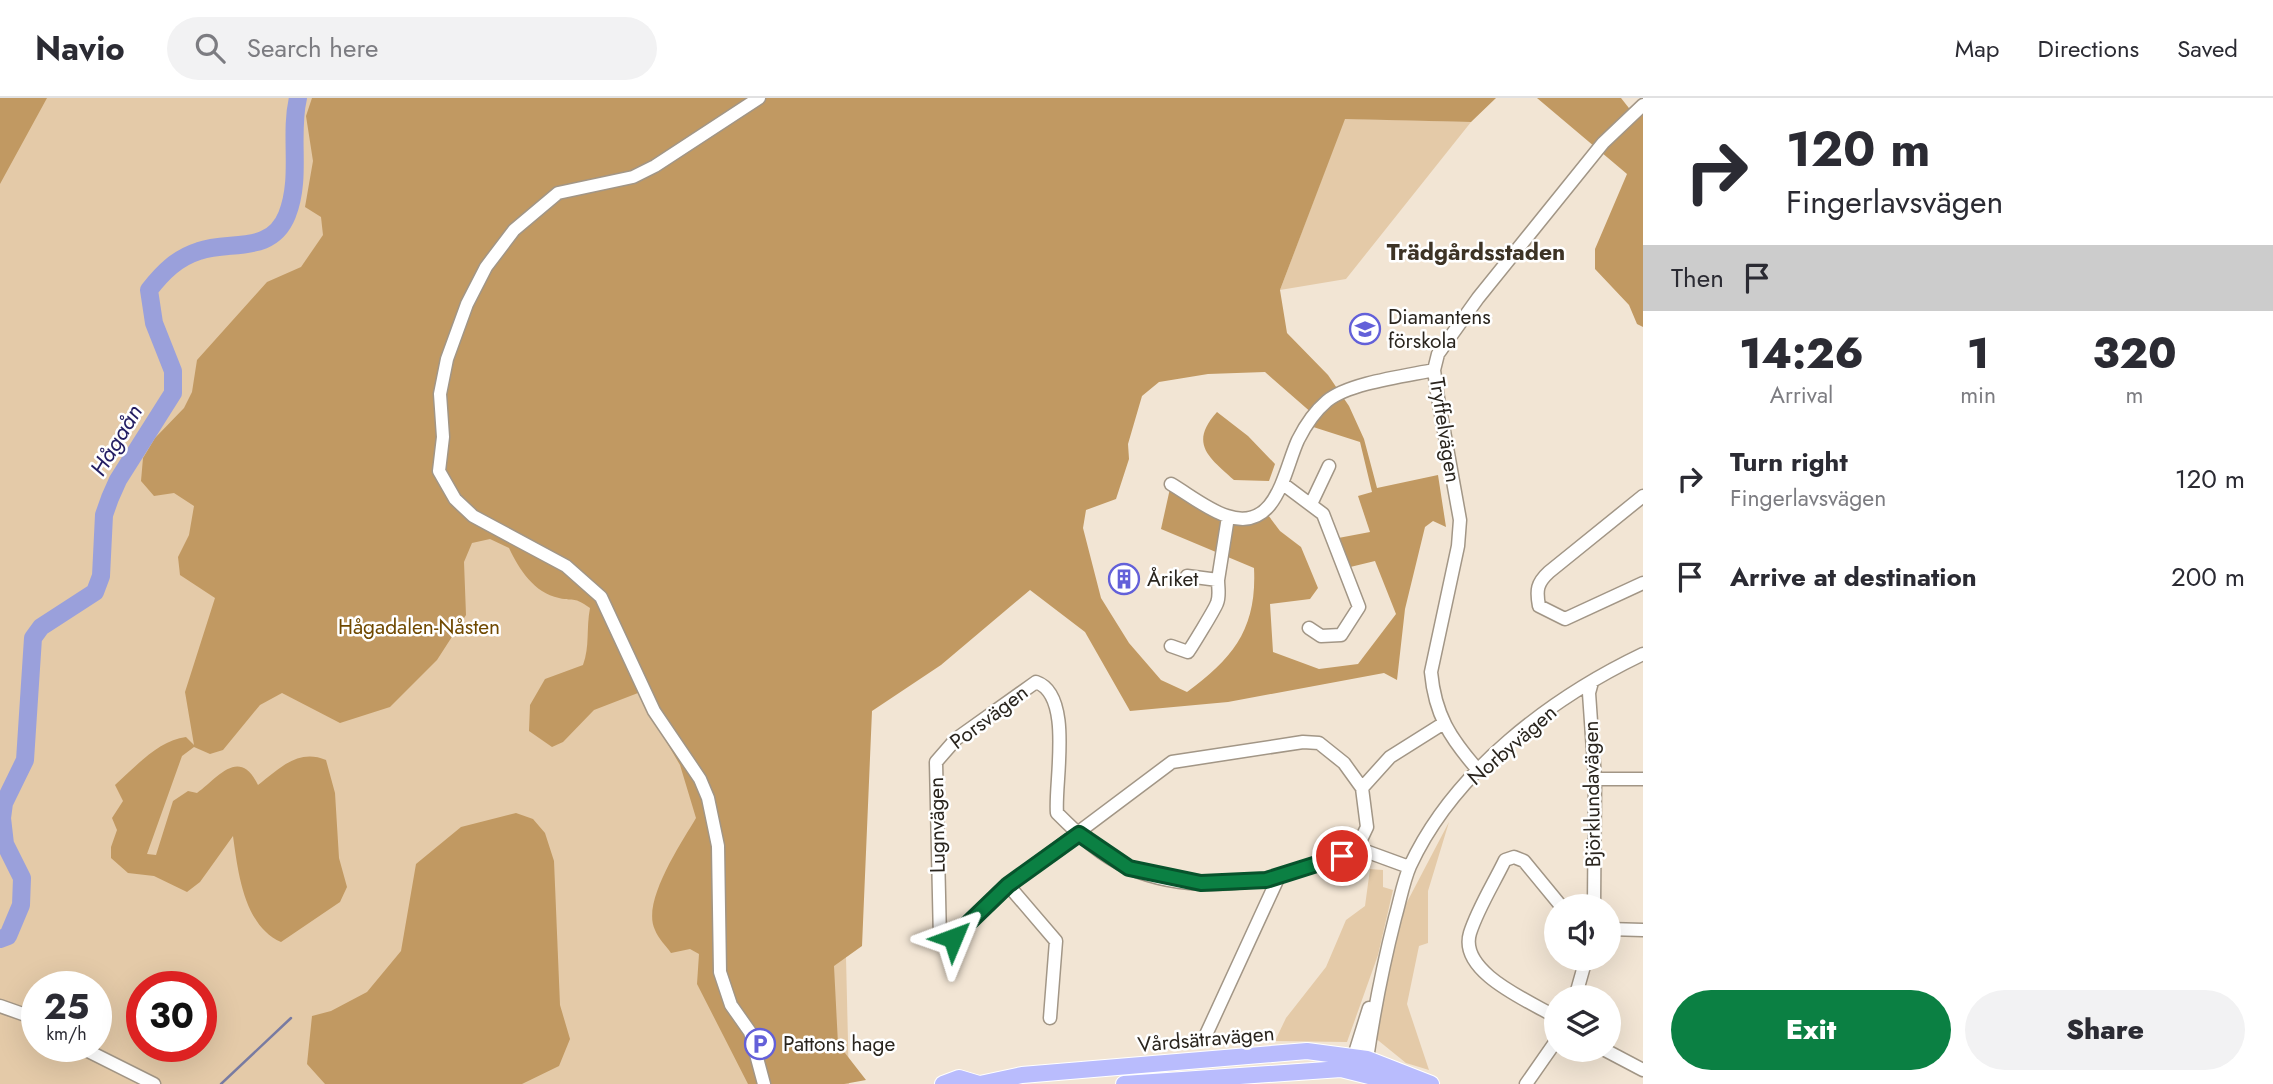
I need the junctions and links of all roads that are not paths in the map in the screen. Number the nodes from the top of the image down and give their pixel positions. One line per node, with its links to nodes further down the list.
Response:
1 (759, 98): 45 (street)
2 (1643, 105): 3 (street, Tryffelvägen)
3 (1434, 370): 6 (street); 17 (street, Tryffelvägen)
4 (1329, 466): 8 (street)
5 (1171, 484): 9 (street)
6 (1283, 484): 8 (street); 9 (street)
7 (1643, 496): 12 (street)
8 (1311, 504): 13 (street)
9 (1228, 517): 11 (street)
10 (1187, 576): 11 (street)
11 (1218, 580): 14 (street)
12 (1643, 583)
13 (1309, 628)
14 (1171, 646)
15 (1643, 654): 16 (street, Norbyvägen)
16 (1592, 682): 19 (street, Norbyvägen); 20 (street, Björklundavägen)
17 (1444, 723): 19 (street, Tryffelvägen); 22 (street)
18 (942, 753): 23 (street, Porsvägen); 27 (street, Lugnvägen)
19 (1478, 769): 25 (street, Norbyvägen)
20 (1595, 779): 21 (street); 29 (street, Björklundavägen)
21 (1643, 779)
22 (1362, 788): 23 (street); 24 (street)
23 (1079, 834): 26 (street); 27 (street)
24 (1357, 848): 25 (street); 26 (street)
25 (1409, 867): 40 (street, Norbyvägen)
26 (1279, 876): 36 (street)
27 (1008, 885): 35 (street)
28 (1551, 894): 33 (street)
29 (1594, 894)
30 (1621, 929): 31 (street)
31 (1643, 930)
32 (0, 1006): 34 (street)
33 (1544, 1010)
34 (21, 1013)
35 (1050, 1018)
36 (1203, 1039)
37 (1544, 1058): 49 (street)
38 (1621, 1058): 41 (street)
39 (110, 1062): 44 (street)
40 (1359, 1065): 43 (main road, Vårdsätravägen); 46 (main road, Vårdsätravägen); 47 (main road, Vårdsätravägen); 48 (main road, Vårdsätravägen)
41 (1643, 1070)
42 (943, 1083): 43 (main road, Vårdsätravägen)
43 (974, 1083)
44 (154, 1084)
45 (764, 1084)
46 (1124, 1084)
47 (1401, 1084)
48 (1431, 1084)
49 (1526, 1084)

